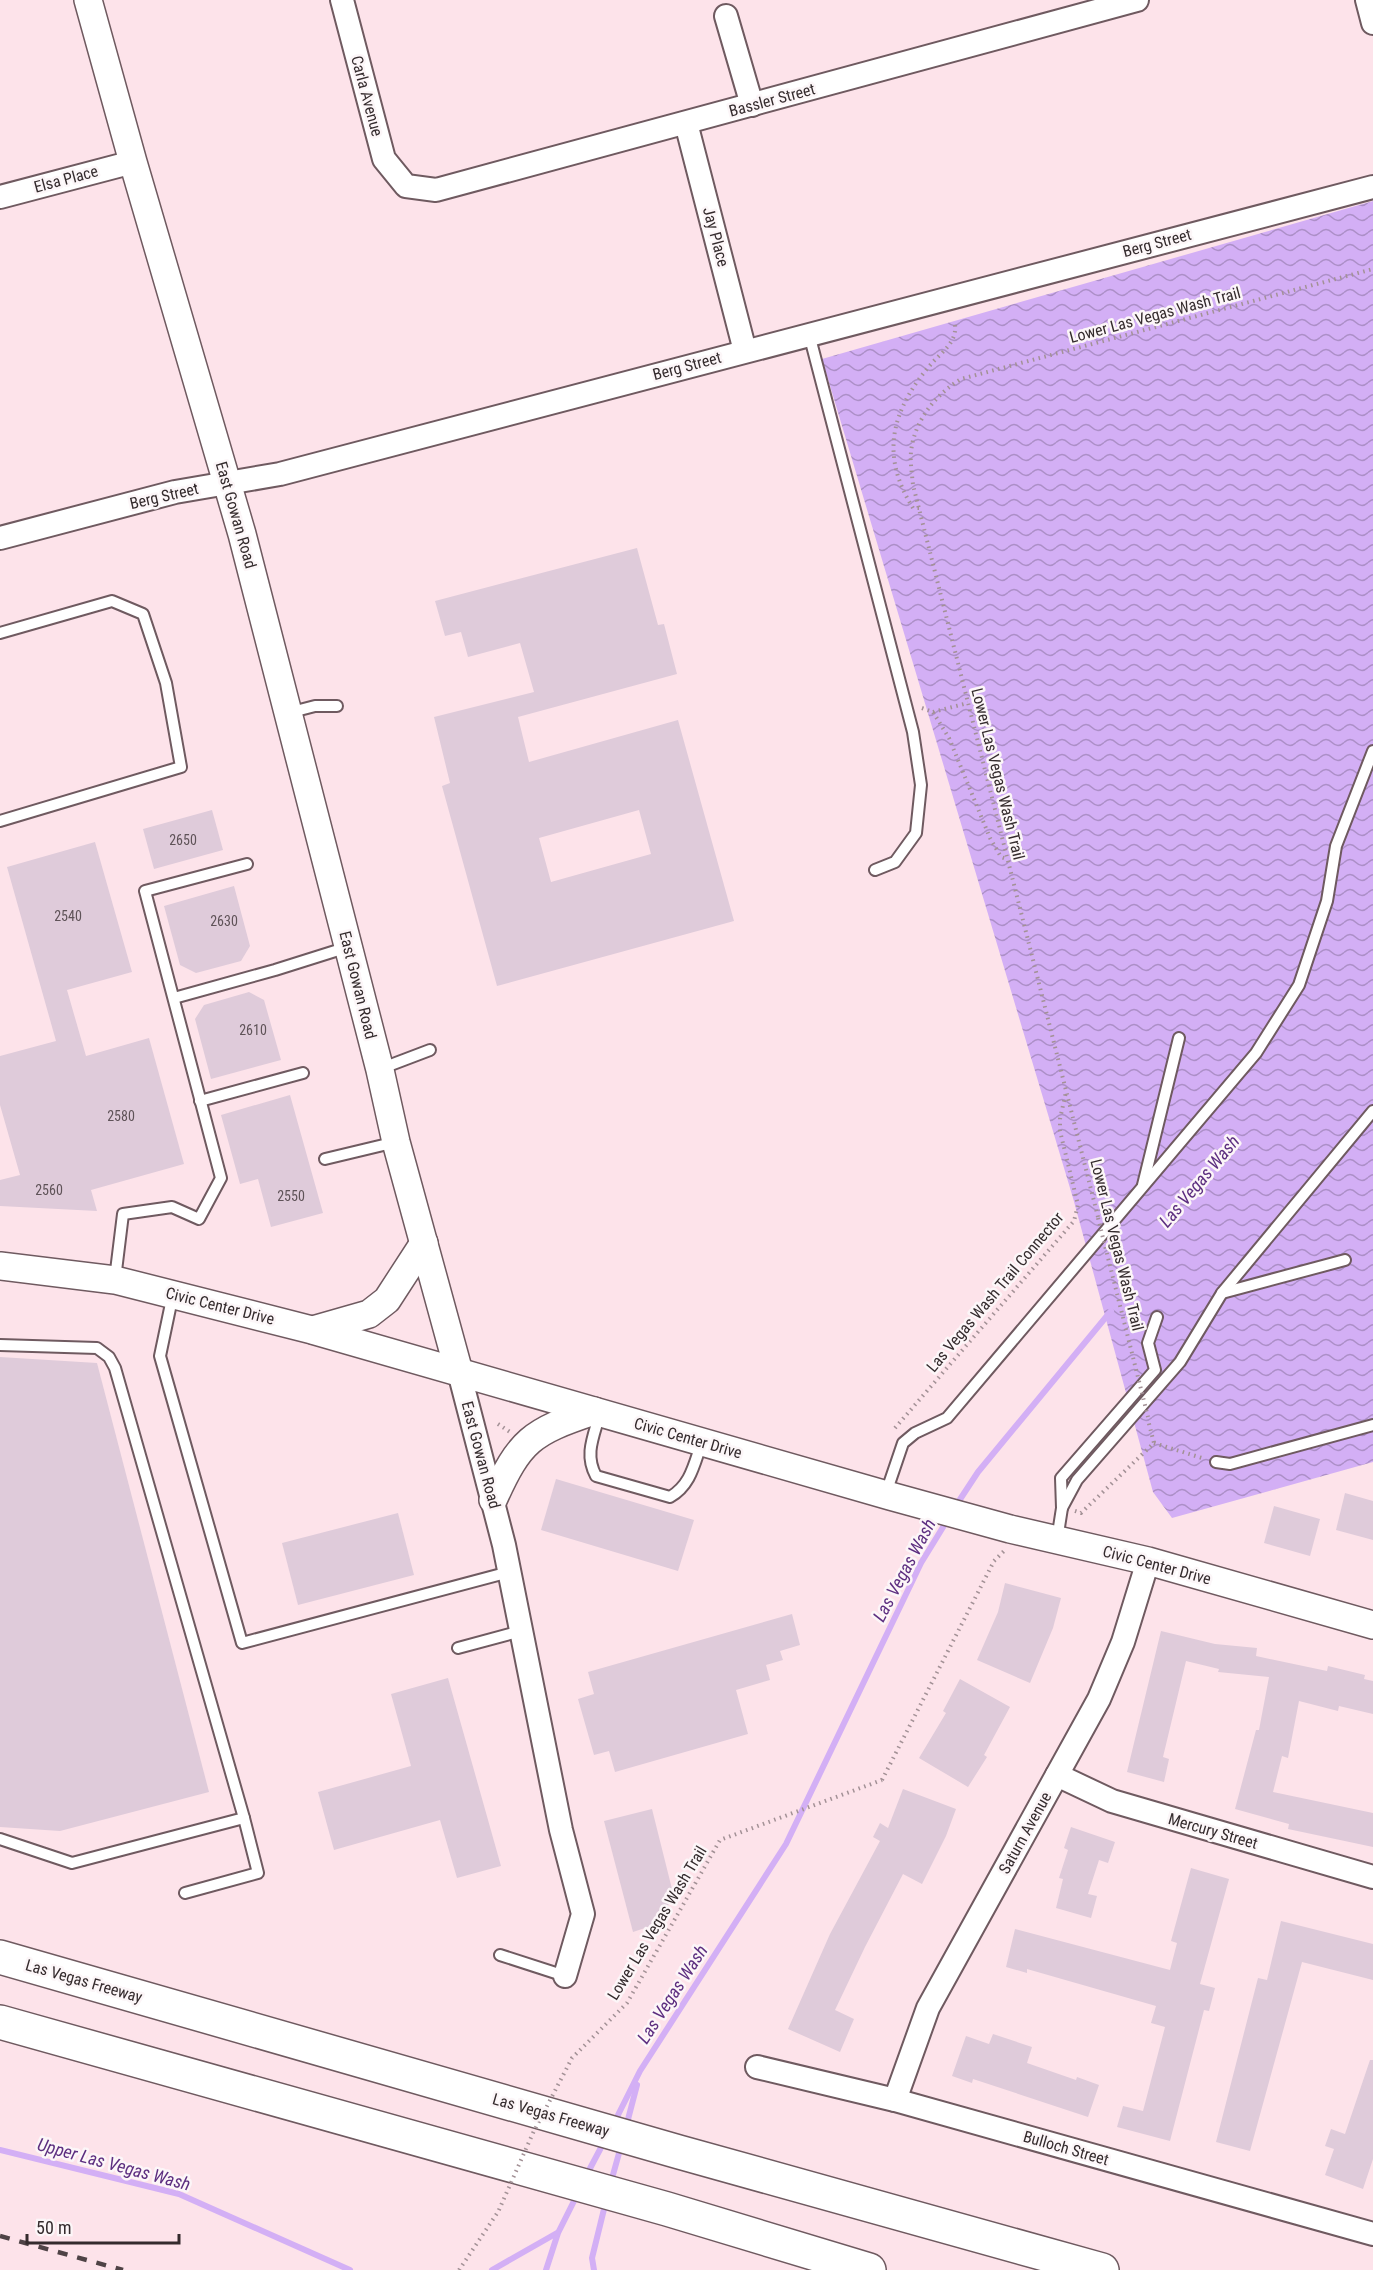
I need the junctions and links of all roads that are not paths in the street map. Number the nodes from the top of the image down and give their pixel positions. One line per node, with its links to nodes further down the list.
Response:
1 (88, 0): 9 (street, East Gowan Road)
2 (342, 0): 10 (street, Carla Avenue)
3 (1137, 0): 7 (street, Bassler Street)
4 (1367, 0): 6 (street)
5 (726, 16): 7 (street)
6 (1373, 23)
7 (752, 105): 8 (street, Bassler Street)
8 (686, 123): 10 (street, Bassler Street); 14 (street, Jay Place)
9 (133, 162): 12 (street, Elsa Place); 15 (street, East Gowan Road)
10 (406, 186)
11 (1373, 187): 13 (street, Berg Street)
12 (0, 197)
13 (809, 334): 14 (street, Berg Street); 23 (lane)
14 (745, 351): 15 (street, Berg Street)
15 (228, 483): 16 (street, Berg Street); 19 (street, East Gowan Road)
16 (0, 538)
17 (0, 633): 21 (lane)
18 (337, 706): 19 (lane)
19 (288, 713): 24 (street, East Gowan Road)
20 (1373, 751): 34 (lane)
21 (0, 821)
22 (247, 864): 25 (lane)
23 (875, 870)
24 (348, 946): 25 (lane); 28 (street, East Gowan Road)
25 (174, 998): 30 (lane)
26 (1179, 1038): 34 (lane)
27 (430, 1050): 28 (lane)
28 (380, 1070): 32 (street, East Gowan Road)
29 (303, 1073): 30 (lane)
30 (200, 1101): 38 (lane)
31 (1373, 1111): 39 (lane)
32 (396, 1142): 33 (lane); 35 (street, East Gowan Road)
33 (325, 1159)
34 (1142, 1188): 49 (lane)
35 (424, 1243): 42 (street); 44 (street, East Gowan Road)
36 (1345, 1260): 39 (lane)
37 (0, 1266): 38 (street, Civic Center Drive)
38 (115, 1280): 40 (street, Civic Center Drive)
39 (1222, 1293): 51 (lane)
40 (173, 1294): 42 (street, Civic Center Drive); 54 (lane)
41 (1157, 1317): 51 (lane)
42 (312, 1330): 44 (street, Civic Center Drive)
43 (0, 1345): 59 (lane)
44 (459, 1372): 45 (street, Civic Center Drive); 50 (street, East Gowan Road)
45 (597, 1412): 47 (street, Civic Center Drive); 47 (lane); 50 (street)
46 (1373, 1425): 48 (lane)
47 (702, 1442): 49 (street, Civic Center Drive)
48 (1216, 1462)
49 (888, 1496): 52 (street, Civic Center Drive)
50 (493, 1500): 54 (street, East Gowan Road)
51 (1062, 1508): 52 (lane)
52 (1057, 1540): 53 (street, Civic Center Drive)
53 (1148, 1562): 55 (street, Civic Center Drive); 58 (street, Saturn Avenue)
54 (509, 1572): 56 (street, East Gowan Road)
55 (1373, 1625)
56 (521, 1631): 57 (lane); 65 (street, East Gowan Road)
57 (458, 1648)
58 (1057, 1775): 61 (street, Mercury Street); 68 (street, Saturn Avenue)
59 (244, 1818): 60 (lane); 62 (lane)
60 (0, 1839)
61 (1373, 1877)
62 (185, 1893)
63 (500, 1955): 65 (lane)
64 (0, 1957): 71 (highway, Las Vegas Freeway)
65 (565, 1976)
66 (0, 2022): 70 (highway)
67 (757, 2067): 68 (street, Bulloch Street)
68 (895, 2100): 69 (street, Bulloch Street)
69 (1373, 2234)
70 (869, 2270)
71 (1102, 2270)

